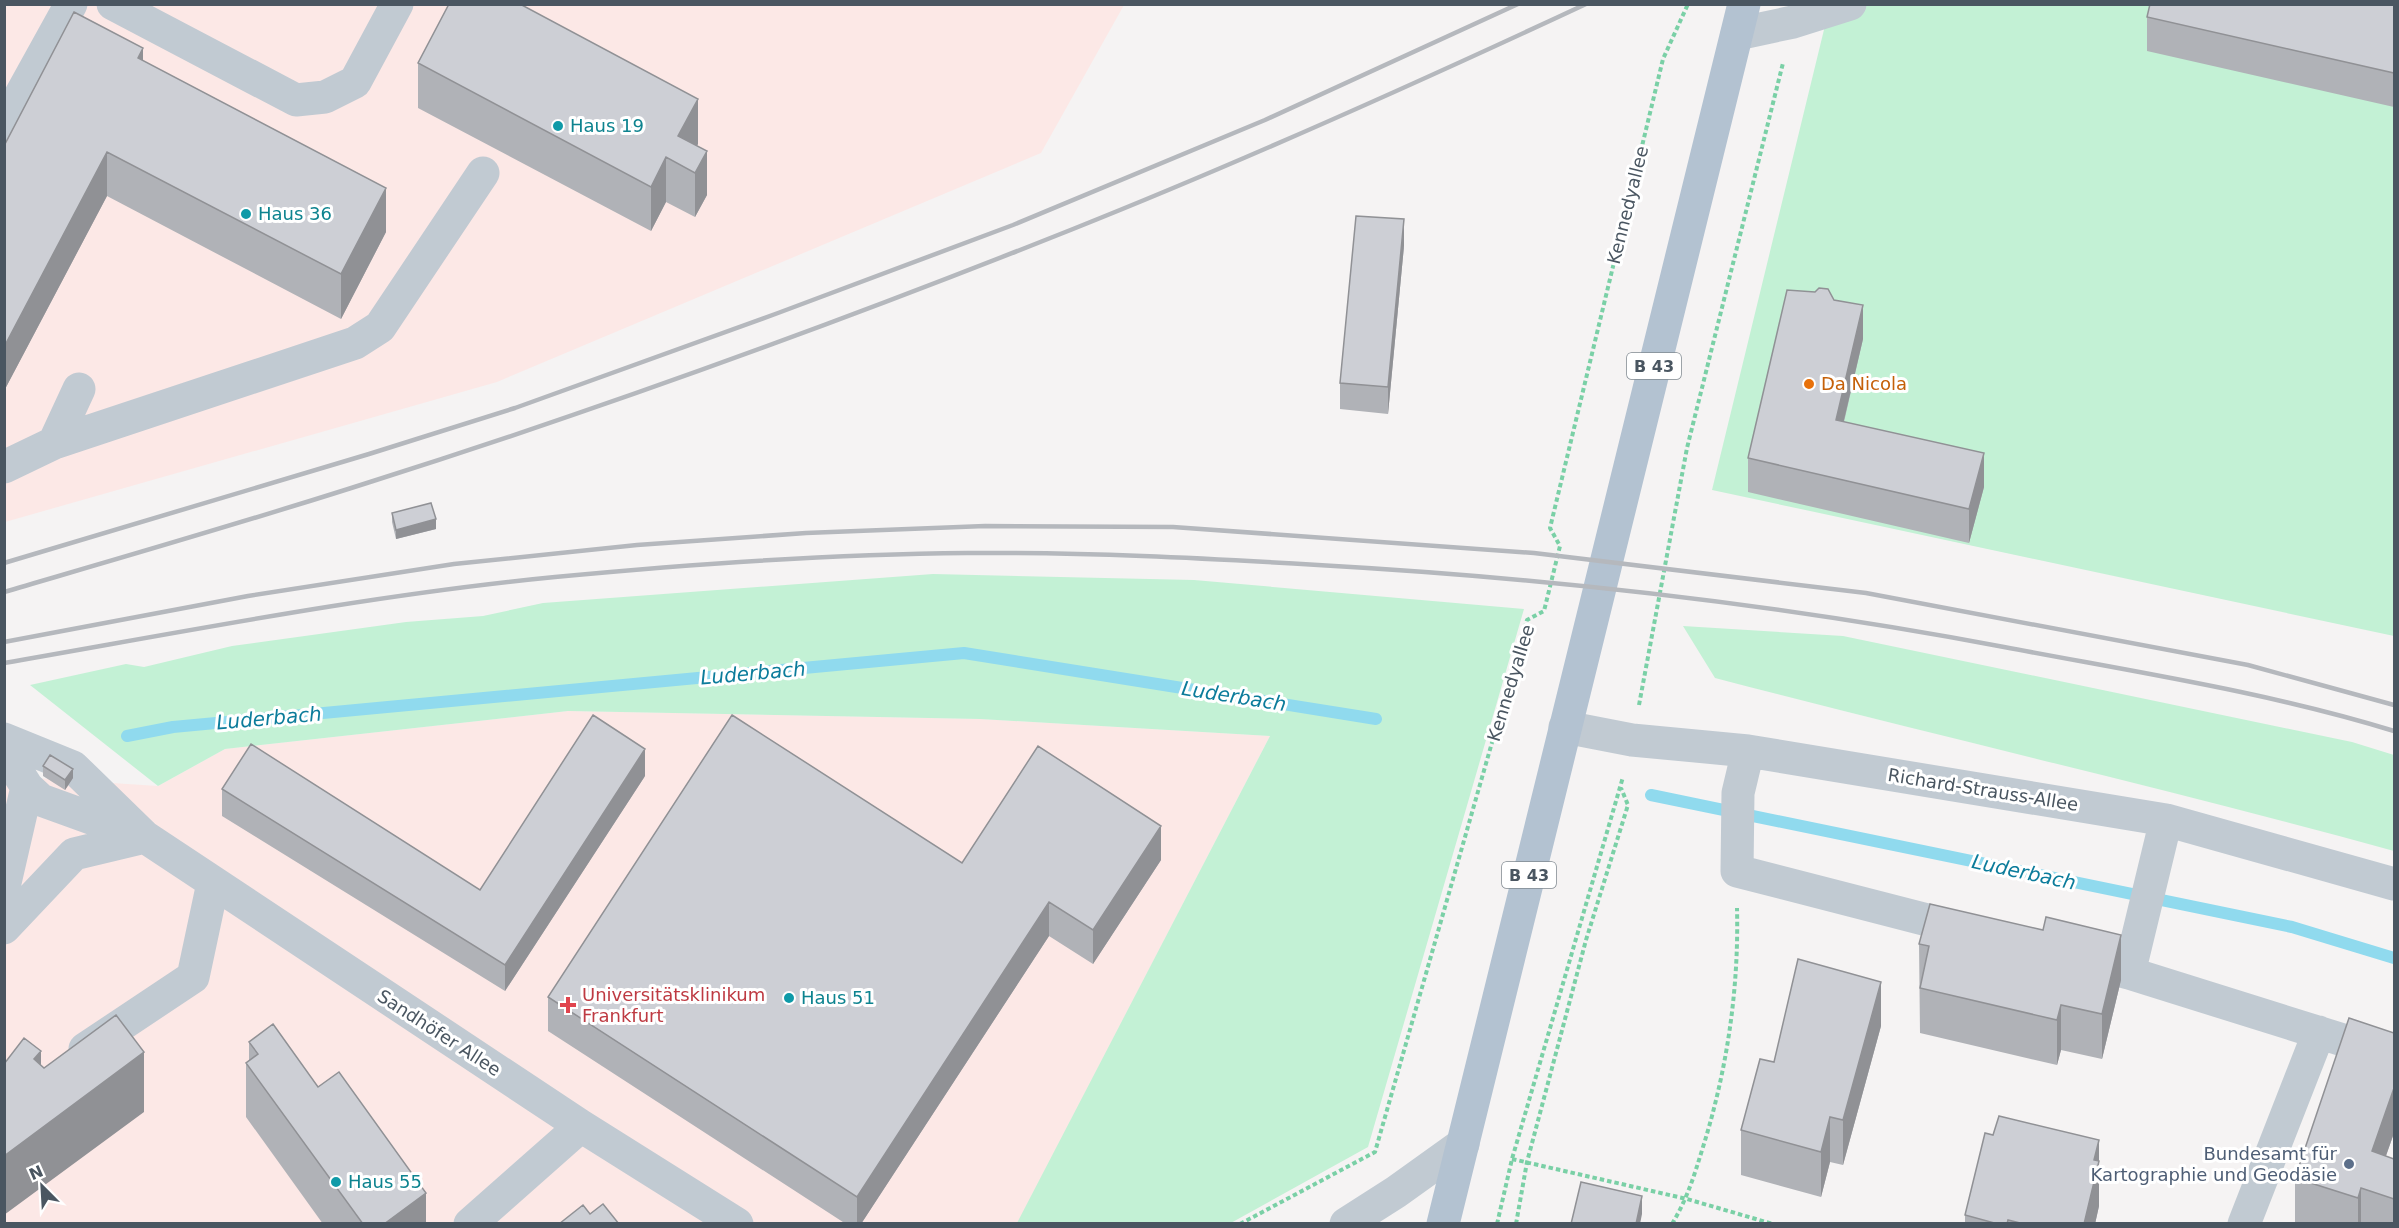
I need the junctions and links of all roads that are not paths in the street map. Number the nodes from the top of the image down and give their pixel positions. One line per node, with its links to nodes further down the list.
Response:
1 (71, 4): 6 (street)
2 (113, 4): 3 (street)
3 (397, 4)
4 (1850, 4): 5 (street)
5 (1740, 19): 11 (main road, B 43)
6 (4, 125)
7 (483, 173): 9 (street)
8 (79, 389): 9 (street)
9 (54, 443): 10 (street)
10 (4, 467)
11 (1565, 727): 14 (street, Richard-Strauss-Allee); 29 (main road, B 43)
12 (4, 739): 17 (street)
13 (4, 751): 15 (street)
14 (1748, 751): 16 (street, Richard-Strauss-Allee); 22 (street)
15 (27, 787): 17 (street); 20 (street)
16 (2166, 820): 19 (street, Richard-Strauss-Allee); 24 (street)
17 (145, 837): 18 (street, Sandhöfer Allee); 21 (street)
18 (213, 883): 27 (street); 28 (street, Sandhöfer Allee)
19 (2394, 884)
20 (4, 887)
21 (4, 928)
22 (2002, 940)
23 (2048, 952): 24 (street)
24 (2129, 973): 25 (street)
25 (2319, 1032): 26 (street); 34 (street)
26 (2394, 1056)
27 (59, 1067)
28 (581, 1126): 30 (street); 31 (street, Sandhöfer Allee)
29 (1463, 1144): 32 (street); 33 (main road, B 43)
30 (470, 1224)
31 (737, 1224)
32 (1346, 1224)
33 (1443, 1224)
34 (2244, 1224)

